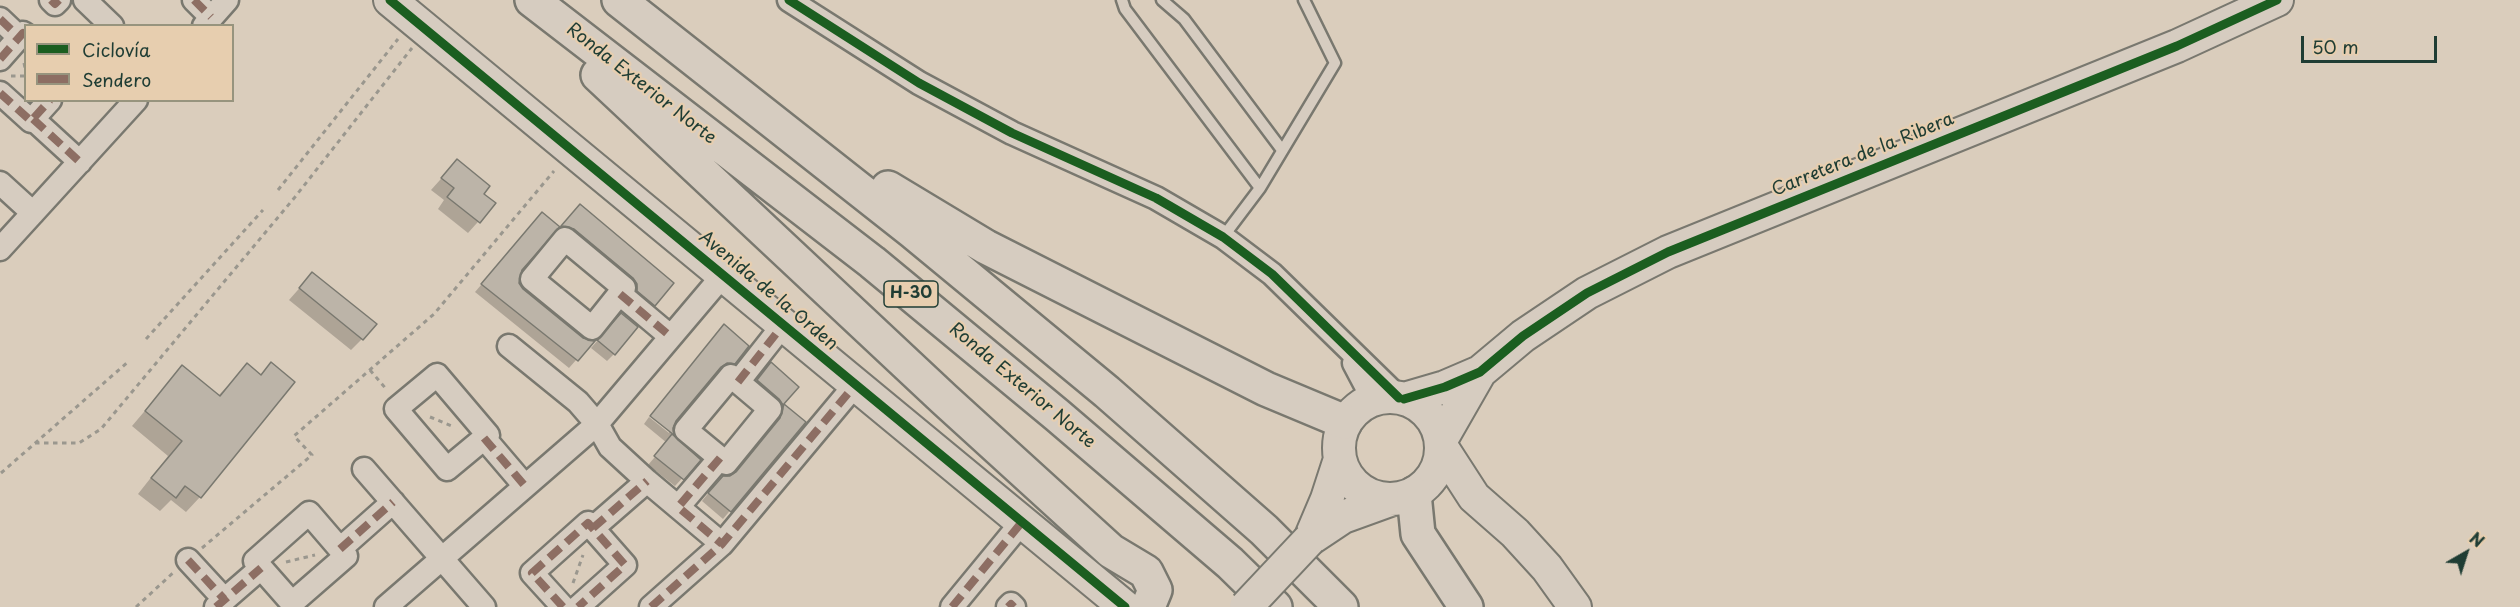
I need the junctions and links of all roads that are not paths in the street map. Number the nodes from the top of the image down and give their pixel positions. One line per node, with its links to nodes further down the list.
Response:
1 (51, 0): 2 (street)
2 (59, 0)
3 (85, 0): 17 (street)
4 (194, 0): 16 (street)
5 (227, 0): 16 (street)
6 (390, 0): 32 (street, Avenida de la Orden)
7 (518, 0): 72 (highway)
8 (532, 0): 74 (highway, Ronda Exterior Norte / H-30)
9 (619, 0): 18 (highway, H-30)
10 (789, 0): 30 (street)
11 (1122, 0): 28 (lane)
12 (1162, 0): 25 (lane)
13 (1304, 0): 25 (lane)
14 (2277, 0): 37 (street, Carretera de la Ribera)
15 (0, 19): 19 (street)
16 (208, 21)
17 (110, 24)
18 (656, 29): 41 (highway); 75 (highway, H-30)
19 (23, 37): 20 (street)
20 (0, 59)
21 (0, 93): 24 (street)
22 (48, 102): 24 (street)
23 (134, 102): 26 (street)
24 (33, 118): 26 (street)
25 (1282, 150): 28 (lane)
26 (80, 162): 29 (street)
27 (0, 183): 29 (street)
28 (1260, 188): 30 (lane)
29 (33, 213): 31 (street)
30 (1223, 237): 40 (street)
31 (0, 249)
32 (723, 274): 34 (street, Avenida de la Orden); 35 (street)
33 (620, 294): 35 (street)
34 (783, 325): 38 (street); 39 (street, Avenida de la Orden)
35 (670, 336): 42 (street)
36 (509, 346): 42 (street)
37 (1480, 372): 40 (street); 44 (street)
38 (738, 382): 45 (street); 45 (street)
39 (855, 385): 54 (street, Avenida de la Orden); 57 (street)
40 (1392, 399): 41 (street); 44 (street)
41 (1345, 422): 46 (street)
42 (597, 424): 48 (street); 49 (street)
43 (484, 438): 49 (street)
44 (1441, 443): 50 (street); 51 (street)
45 (720, 458): 53 (street)
46 (1340, 459): 50 (street); 56 (street)
47 (364, 469): 52 (street)
48 (647, 481): 53 (street); 55 (street)
49 (525, 486): 59 (street)
50 (1411, 492): 51 (street); 56 (street); 76 (highway)
51 (1474, 497): 77 (street)
52 (393, 502): 58 (street); 59 (street)
53 (678, 507): 57 (street)
54 (1022, 522): 68 (street); 71 (street, Avenida de la Orden)
55 (593, 528): 65 (street); 66 (street)
56 (1310, 539): 73 (street, bridge)
57 (722, 544): 67 (street)
58 (340, 549): 61 (street); 61 (street)
59 (442, 559): 63 (street); 64 (street)
60 (188, 560): 62 (street)
61 (261, 568): 62 (street)
62 (220, 603)
63 (386, 607)
64 (484, 607)
65 (563, 607)
66 (578, 607)
67 (651, 607)
68 (951, 607)
69 (1008, 607): 70 (street)
70 (1014, 607)
71 (1125, 607)
72 (1148, 607)
73 (1246, 607)
74 (1275, 607)
75 (1341, 607)
76 (1466, 607)
77 (1575, 607)

